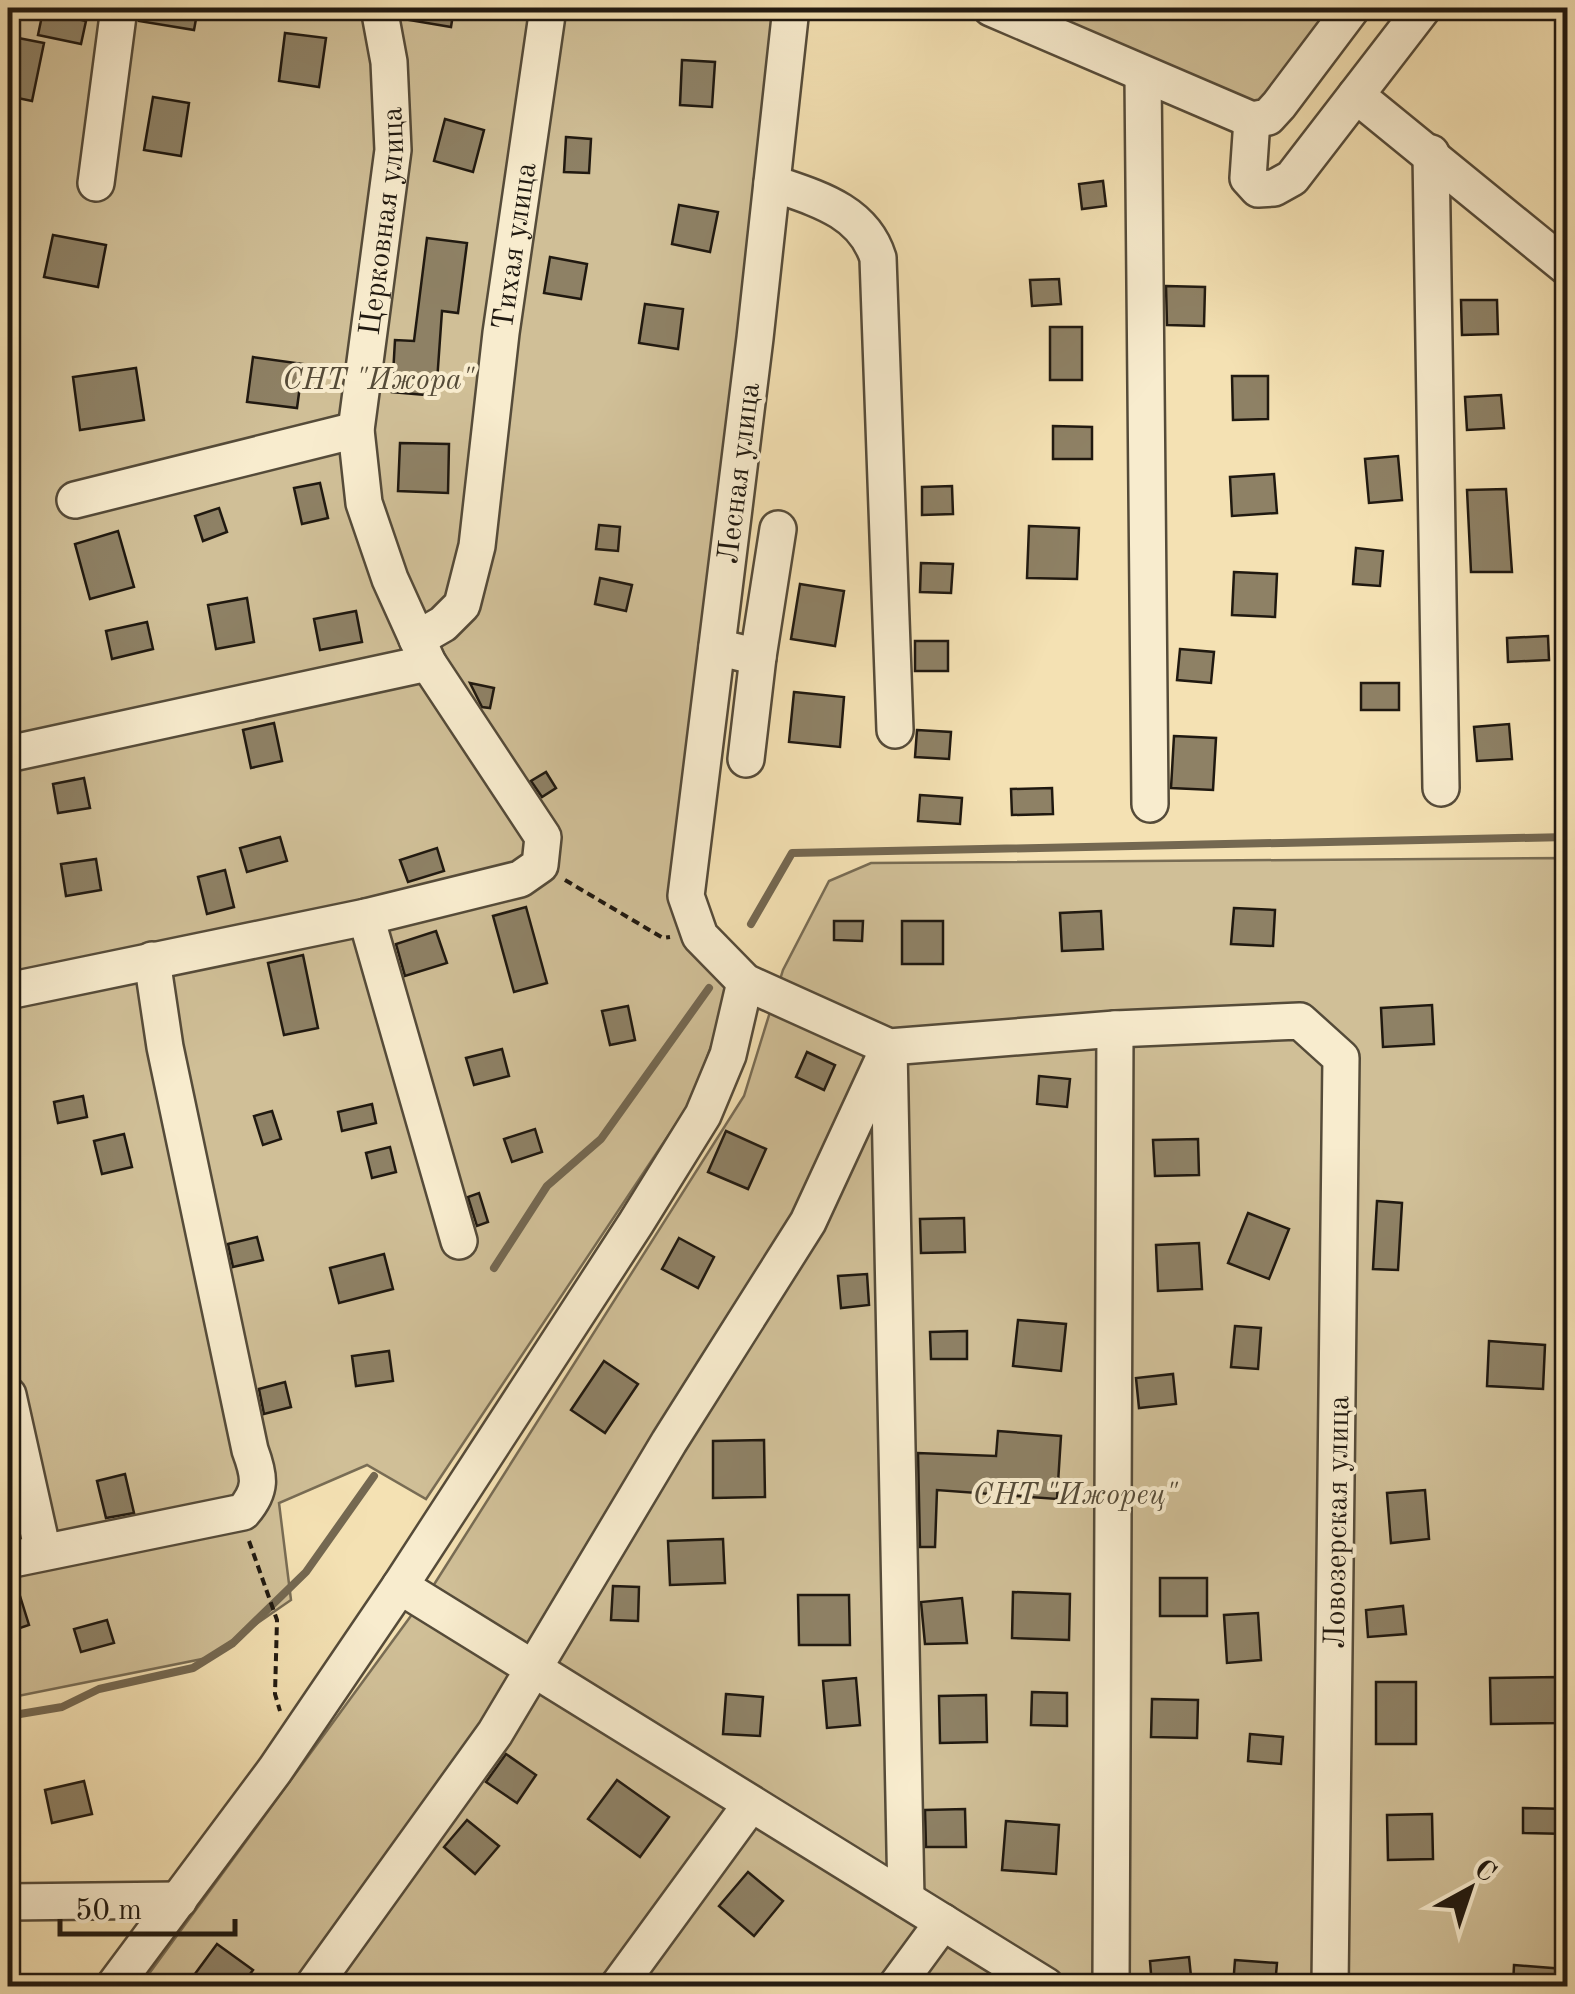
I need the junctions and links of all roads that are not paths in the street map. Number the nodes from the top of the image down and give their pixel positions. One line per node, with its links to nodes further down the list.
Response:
1 (119, 8): 12 (street)
2 (379, 8): 15 (street, Церковная улица)
3 (548, 8): 19 (street, Тихая улица)
4 (791, 8): 13 (street, Лесная улица)
5 (1352, 8): 10 (street)
6 (1423, 8): 9 (street)
7 (1013, 12): 8 (street)
8 (1142, 75): 10 (street); 25 (street)
9 (1356, 95): 10 (street); 11 (street)
10 (1252, 120)
11 (1431, 153): 14 (street); 24 (street)
12 (96, 183)
13 (772, 183): 18 (street, Лесная улица); 21 (street)
14 (1568, 268)
15 (356, 430): 16 (street); 19 (street, Церковная улица)
16 (74, 500)
17 (778, 529): 20 (street)
18 (717, 647): 20 (street); 28 (street, Лесная улица)
19 (422, 651): 22 (street); 26 (street, Церковная улица)
20 (758, 657): 23 (street)
21 (895, 730)
22 (8, 754)
23 (746, 759)
24 (1440, 788)
25 (1150, 804)
26 (366, 917): 27 (street); 32 (street)
27 (152, 960): 29 (street); 34 (street)
28 (746, 982): 31 (street); 36 (street)
29 (8, 991)
30 (1116, 1029): 31 (street); 48 (street); 49 (street, Ловозерская улица)
31 (889, 1047): 37 (street); 39 (street)
32 (459, 1241)
33 (8, 1395): 34 (street)
34 (42, 1552): 35 (street)
35 (8, 1560)
36 (400, 1586): 37 (street); 40 (street)
37 (532, 1668): 38 (street); 44 (street)
38 (751, 1804): 39 (street); 45 (street)
39 (906, 1899): 42 (street)
40 (179, 1900): 41 (street); 43 (street)
41 (8, 1902)
42 (943, 1922): 46 (street); 47 (street)
43 (114, 1986)
44 (313, 1986)
45 (618, 1986)
46 (896, 1986)
47 (1046, 1986)
48 (1111, 1986)
49 (1330, 1986)

